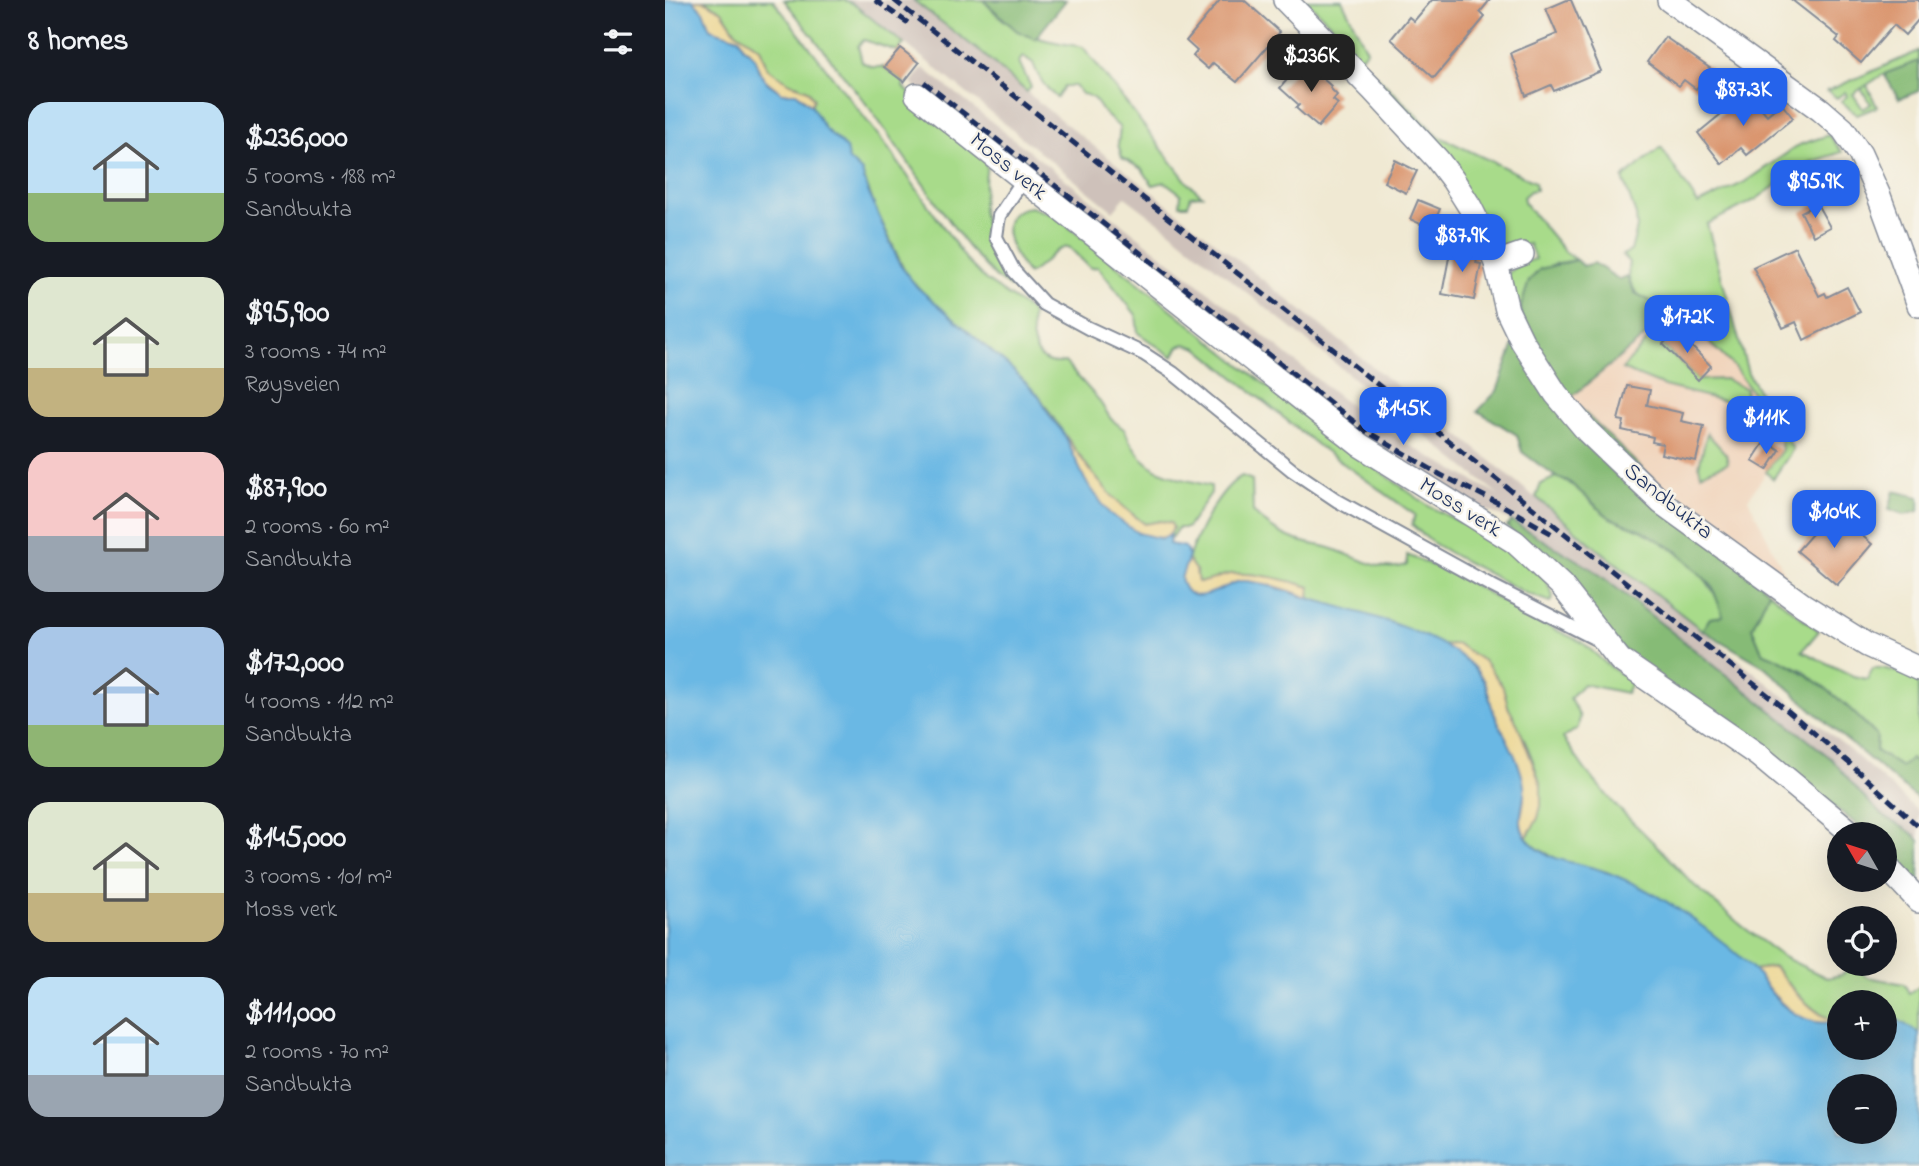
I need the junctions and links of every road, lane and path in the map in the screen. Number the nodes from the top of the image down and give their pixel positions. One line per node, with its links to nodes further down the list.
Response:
1 (1285, 0): 6 (street, Sandbukta)
2 (1669, 0): 7 (street)
3 (917, 95): 4 (street, Moss verk)
4 (1023, 180): 8 (street, Moss verk); 8 (lane)
5 (1522, 254): 6 (street)
6 (1496, 263): 9 (street, Sandbukta)
7 (1919, 305)
8 (1606, 644): 10 (street, Moss verk)
9 (1919, 669)
10 (1838, 822)
11 (1897, 878): 12 (street)
12 (1919, 901)

